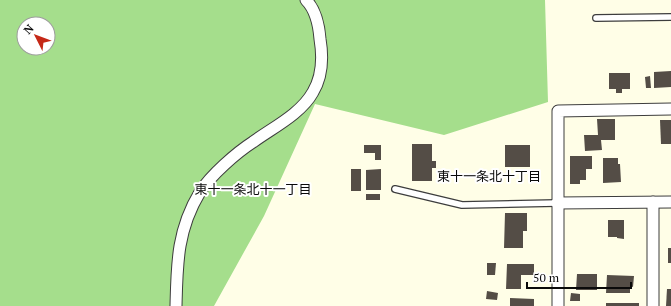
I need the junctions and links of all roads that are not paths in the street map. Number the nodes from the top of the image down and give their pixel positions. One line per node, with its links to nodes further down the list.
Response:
1 (306, 0): 9 (street)
2 (671, 17): 3 (lane)
3 (596, 18)
4 (671, 109): 8 (street)
5 (395, 189): 8 (lane)
6 (653, 202): 7 (street); 8 (street); 11 (street)
7 (671, 202)
8 (558, 203): 10 (street)
9 (176, 306)
10 (558, 306)
11 (653, 306)

